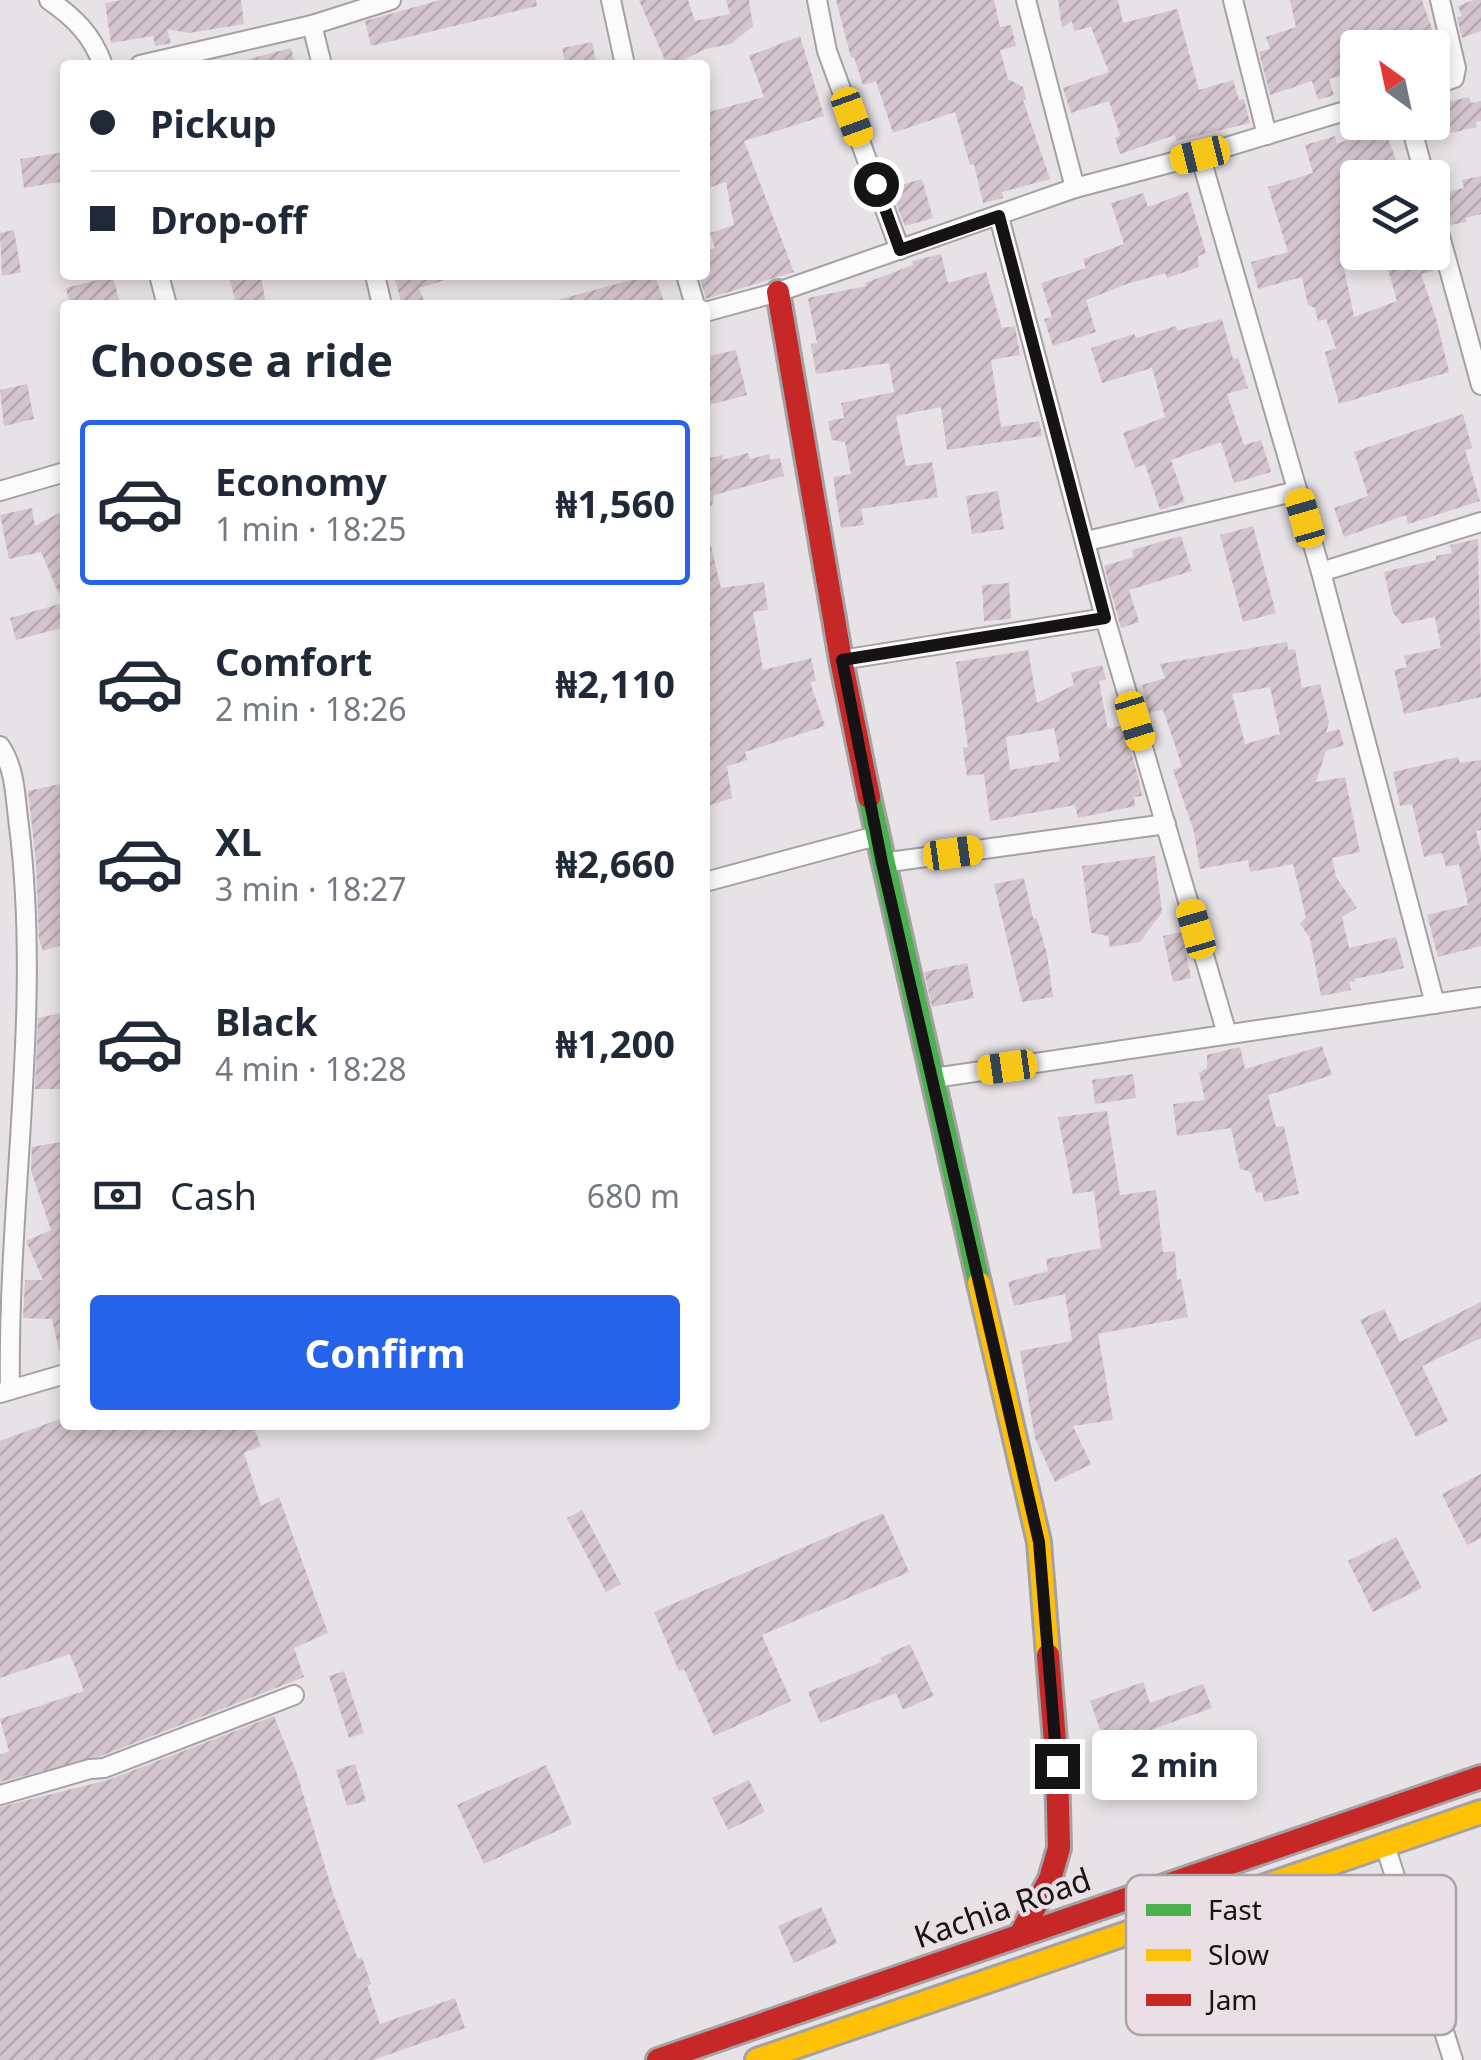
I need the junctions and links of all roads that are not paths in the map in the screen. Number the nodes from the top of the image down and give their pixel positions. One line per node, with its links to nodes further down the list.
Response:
1 (49, 0): 11 (street)
2 (390, 0): 8 (street)
3 (610, 0): 14 (street)
4 (817, 0): 21 (street)
5 (1026, 0): 19 (street)
6 (1233, 0): 17 (street)
7 (1440, 0): 9 (street)
8 (312, 25): 12 (street); 13 (street)
9 (1447, 30)
10 (1450, 42): 15 (street)
11 (101, 60)
12 (162, 60)
13 (321, 60)
14 (624, 60)
15 (1450, 79)
16 (1340, 113): 17 (street)
17 (1267, 135): 18 (street)
18 (1200, 155): 19 (street); 28 (street)
19 (1075, 188): 20 (street)
20 (999, 216): 21 (street); 30 (street)
21 (900, 250): 23 (street)
22 (1450, 270): 25 (street)
23 (778, 292): 24 (street); 33 (main road)
24 (710, 311)
25 (1481, 385)
26 (60, 473): 27 (street)
27 (0, 490)
28 (1297, 490): 30 (street); 31 (street)
29 (1481, 522): 31 (street)
30 (1087, 542): 32 (street)
31 (1321, 572): 40 (street)
32 (1105, 618): 33 (street); 35 (street)
33 (842, 660): 36 (main road)
34 (0, 746): 44 (street)
35 (1166, 824): 37 (street); 41 (street)
36 (876, 836): 37 (main road); 38 (street)
37 (882, 863): 42 (main road)
38 (710, 881)
39 (1481, 997): 40 (street)
40 (1434, 1004): 41 (street)
41 (1228, 1034): 42 (street)
42 (934, 1078): 55 (main road)
43 (60, 1375): 44 (street)
44 (5, 1391)
45 (294, 1696): 47 (street)
46 (1481, 1776): 50 (main road, Kachia Road)
47 (0, 1795)
48 (1481, 1812): 49 (main road, Kachia Road)
49 (1385, 1845): 51 (main road, Kachia Road); 52 (street)
50 (1196, 1875)
51 (1297, 1875)
52 (1394, 1875)
53 (1126, 1899): 55 (main road, Kachia Road)
54 (1126, 1934): 58 (main road, Kachia Road)
55 (1020, 1936): 57 (main road, Kachia Road)
56 (1445, 2035): 59 (street)
57 (658, 2060)
58 (757, 2060)
59 (1453, 2060)

